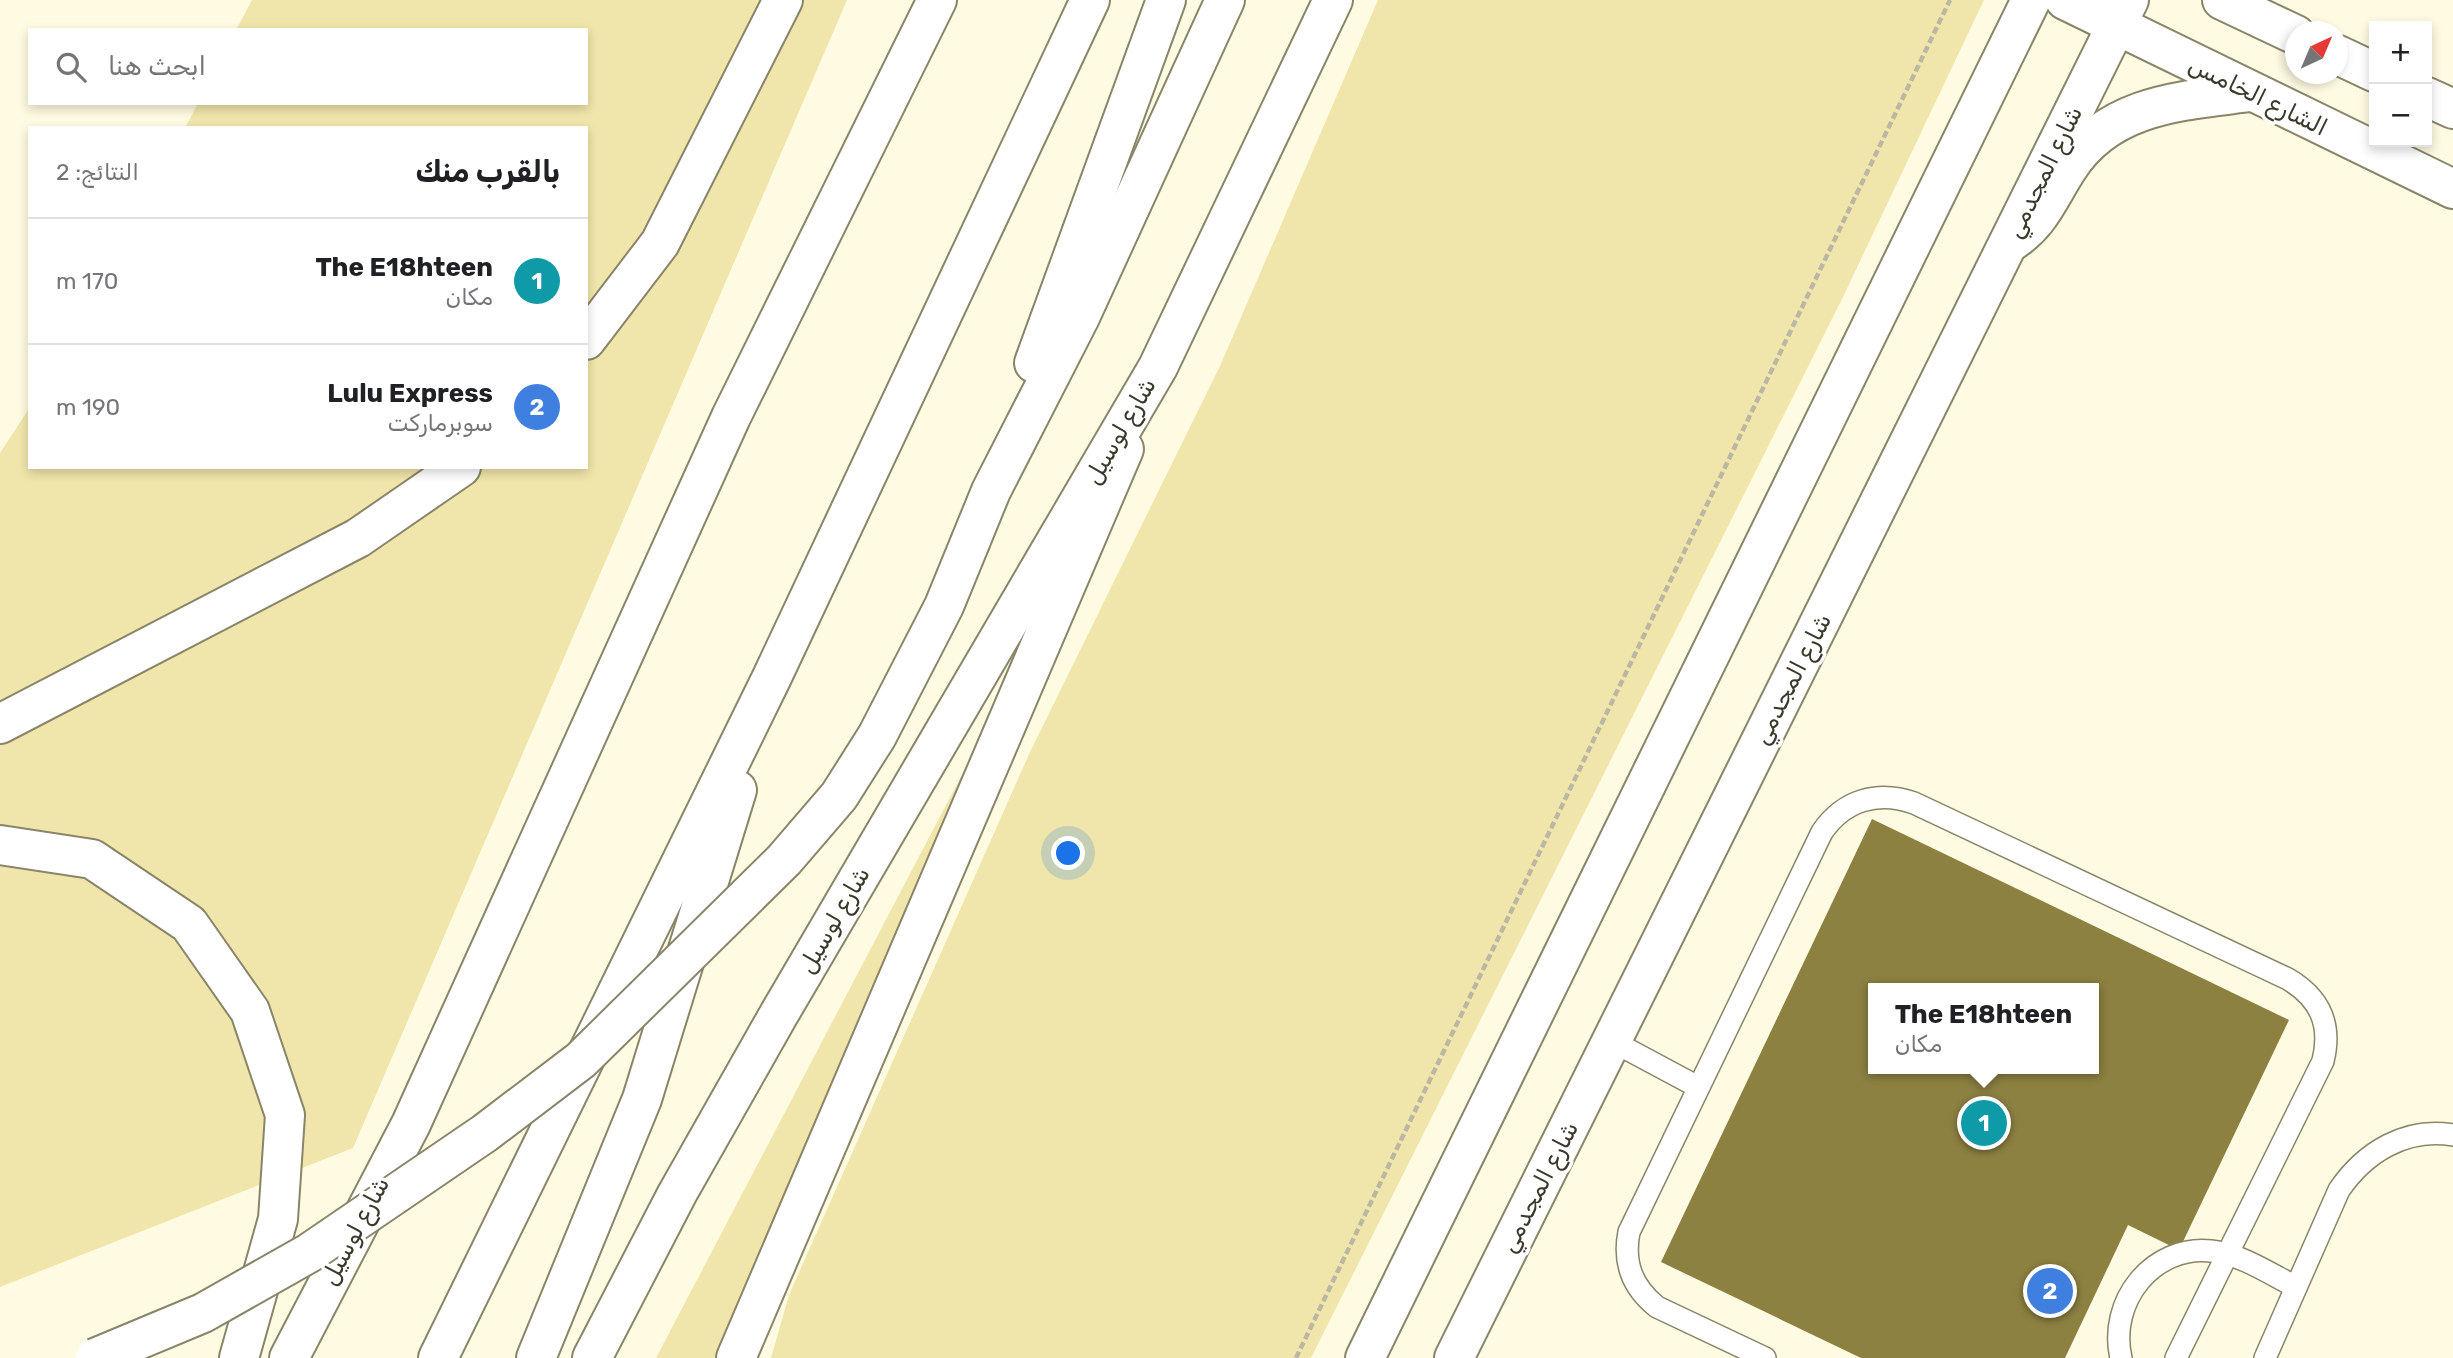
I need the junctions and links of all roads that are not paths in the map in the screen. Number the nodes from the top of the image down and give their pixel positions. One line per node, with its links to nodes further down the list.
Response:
1 (783, 0): 21 (main road)
2 (937, 0): 35 (main road, شارع لوسيل)
3 (1090, 0): 25 (main road)
4 (1166, 0): 24 (main road)
5 (1225, 0): 24 (main road)
6 (1332, 0): 22 (main road)
7 (2031, 0): 40 (main road)
8 (2065, 0): 11 (main road, الشارع الخامس)
9 (2222, 0): 13 (main road)
10 (2267, 0): 12 (main road)
11 (2123, 13): 16 (main road, الشارع الخامس); 20 (main road, شارع المجدمي)
12 (2285, 24)
13 (2285, 30)
14 (2348, 60): 15 (main road)
15 (2369, 70)
16 (2250, 92): 19 (main road, الشارع الخامس); 20 (main road)
17 (2432, 99): 18 (main road)
18 (2453, 109)
19 (2453, 189)
20 (2009, 243): 28 (main road, شارع المجدمي)
21 (588, 337)
22 (1158, 367): 38 (main road, شارع لوسيل); 39 (main road, شارع لوسيل)
23 (458, 469): 26 (main road)
24 (992, 491): 33 (main road, bridge)
25 (772, 677): 36 (main road); 37 (main road)
26 (0, 724)
27 (0, 845): 34 (main road)
28 (1612, 1041): 29 (lane); 41 (main road, شارع المجدمي)
29 (1698, 1087): 31 (lane); 42 (lane)
30 (2453, 1135): 32 (lane)
31 (2229, 1254): 32 (lane); 43 (lane); 44 (lane)
32 (2296, 1287): 45 (lane)
33 (95, 1358)
34 (239, 1358)
35 (289, 1358)
36 (438, 1358)
37 (536, 1358)
38 (592, 1358)
39 (736, 1358)
40 (1365, 1358)
41 (1454, 1358)
42 (1765, 1358)
43 (2121, 1358)
44 (2176, 1358)
45 (2265, 1358)

